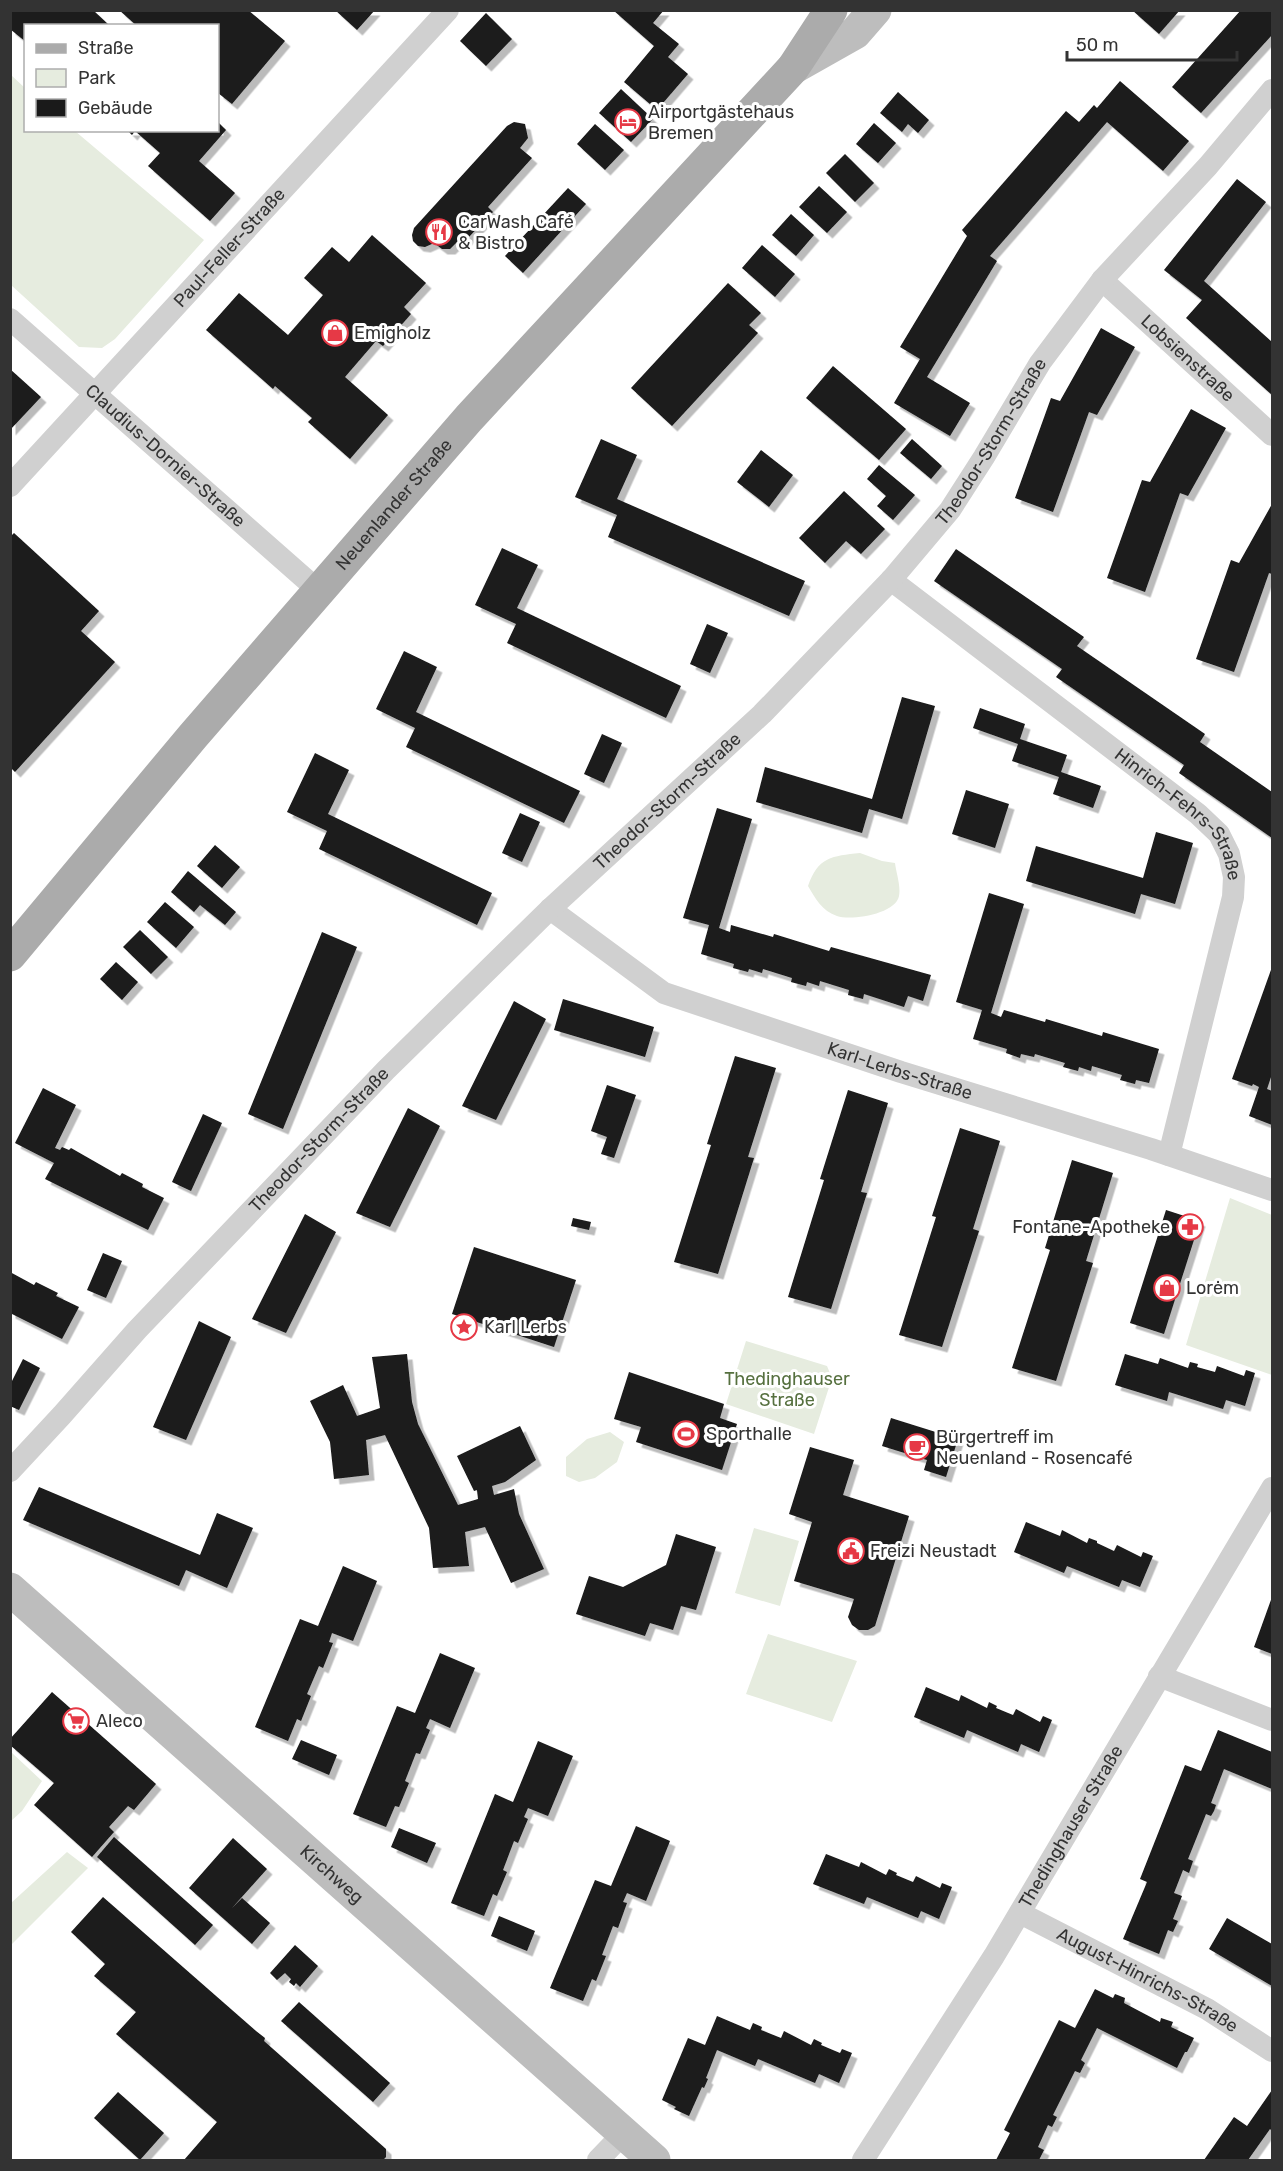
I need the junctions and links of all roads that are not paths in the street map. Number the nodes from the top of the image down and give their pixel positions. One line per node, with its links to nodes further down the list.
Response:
1 (448, 10): 8 (street, Paul-Feller-Straße)
2 (831, 10): 4 (main road, Neuenlander Straße)
3 (875, 10): 4 (street, Neuenlander Straße)
4 (793, 68): 12 (main road, Neuenlander Straße)
5 (1272, 90): 6 (street, Theodor-Storm-Straße)
6 (1102, 280): 9 (street, Lobsienstraße); 11 (street, Theodor-Storm-Straße)
7 (10, 319): 8 (street, Claudius-Dornier-Straße)
8 (95, 394): 10 (street, Paul-Feller-Straße); 12 (street, Claudius-Dornier-Straße)
9 (1272, 435)
10 (10, 486)
11 (891, 580): 13 (street, Theodor-Storm-Straße); 15 (street, Hinrich-Fehrs-Straße)
12 (320, 592): 14 (main road, Neuenlander Straße)
13 (549, 909): 15 (street, Karl-Lerbs-Straße); 17 (street, Theodor-Storm-Straße)
14 (10, 956)
15 (1169, 1155): 16 (street, Karl-Lerbs-Straße)
16 (1272, 1190)
17 (10, 1471)
18 (1272, 1488): 20 (street, Thedinghauser Straße)
19 (10, 1589): 24 (street, Kirchweg)
20 (1159, 1676): 21 (street); 22 (street, Thedinghauser Straße)
21 (1272, 1720)
22 (1020, 1913): 23 (street, August-Hinrichs-Straße); 27 (street, Thedinghauser Straße)
23 (1272, 2051)
24 (624, 2133): 25 (street); 26 (street, Kirchweg)
25 (598, 2160)
26 (654, 2160)
27 (863, 2160)

